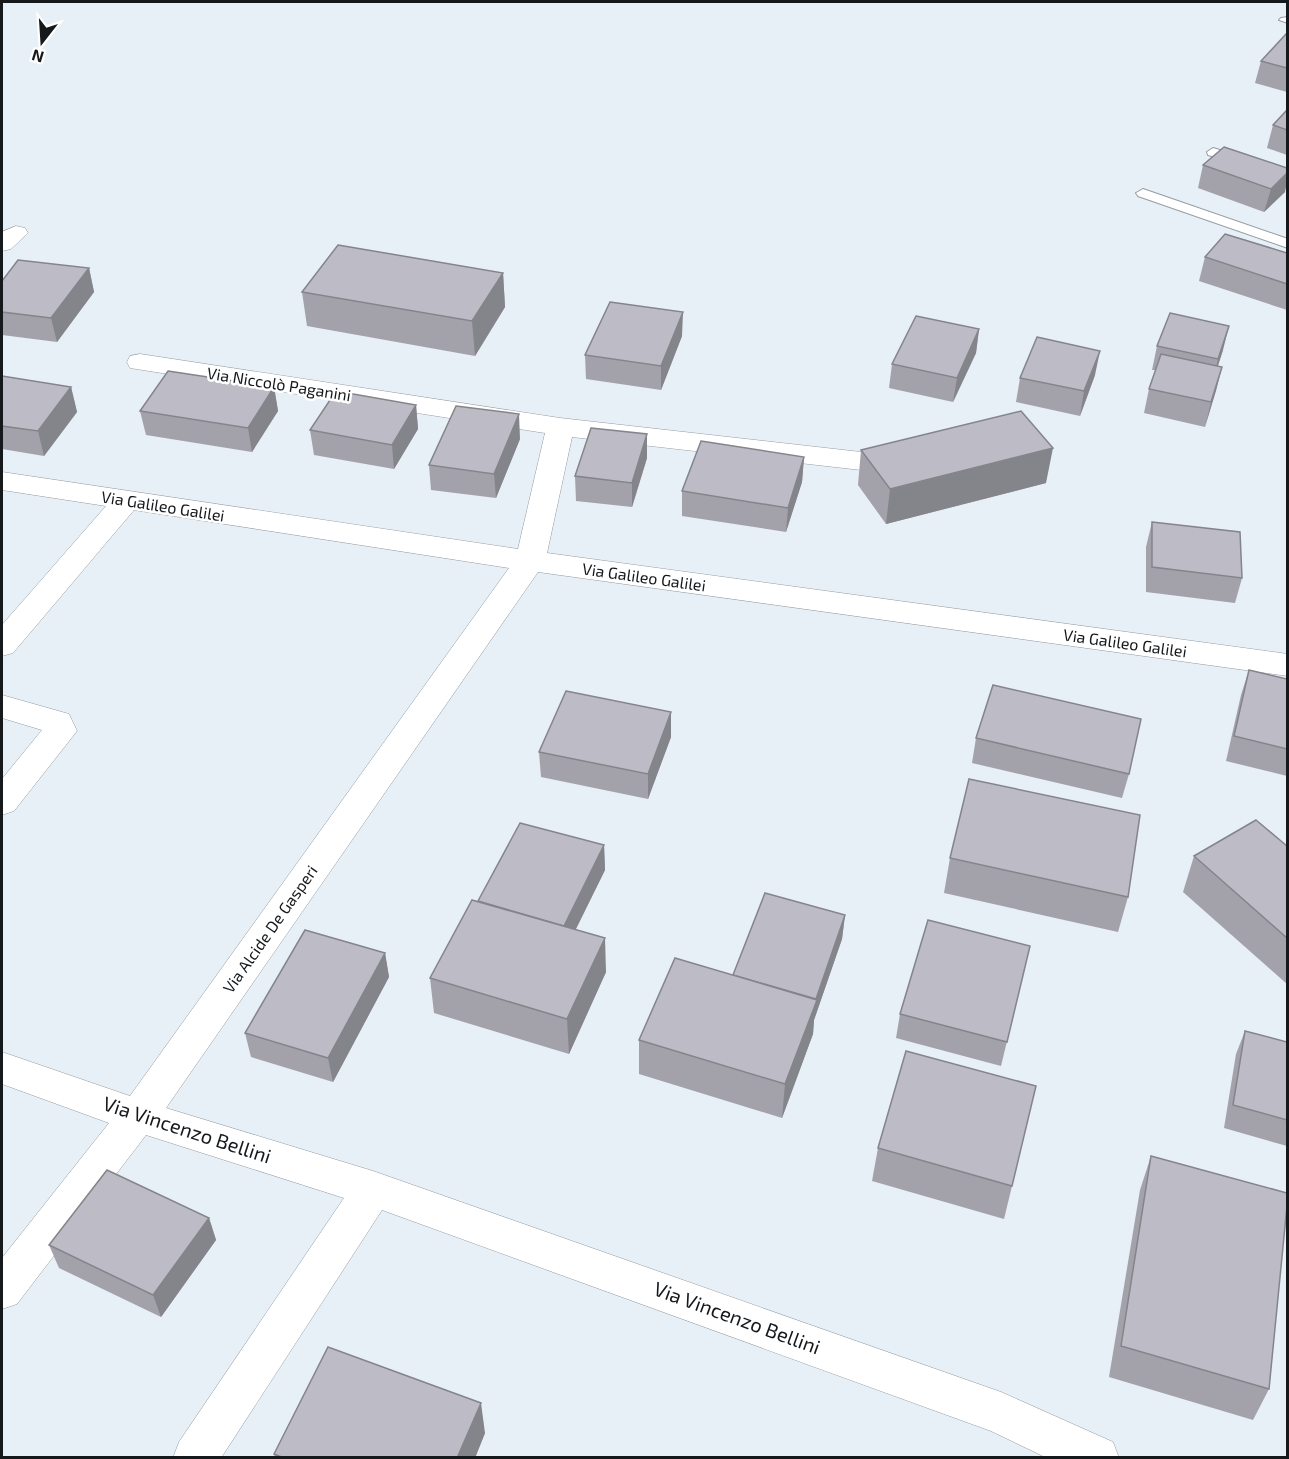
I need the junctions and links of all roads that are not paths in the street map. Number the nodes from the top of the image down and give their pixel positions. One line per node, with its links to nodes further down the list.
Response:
1 (1213, 152): 2 (lane)
2 (1287, 174)
3 (1143, 193): 4 (lane)
4 (1287, 244)
5 (140, 362): 6 (street, Via Niccolò Paganini)
6 (560, 428): 7 (street, Via Niccolò Paganini); 10 (street)
7 (934, 447)
8 (2, 482): 9 (street, Via Galileo Galilei)
9 (127, 500): 10 (street, Via Galileo Galilei); 11 (street)
10 (530, 561): 12 (street, Via Galileo Galilei); 16 (street, Via Alcide De Gasperi)
11 (2, 645)
12 (1287, 665)
13 (2, 707): 14 (street)
14 (2, 802)
15 (2, 1068): 16 (street, Via Vincenzo Bellini)
16 (138, 1116): 17 (street, Via Vincenzo Bellini); 18 (street, Via Alcide De Gasperi)
17 (373, 1188): 19 (street); 20 (street, Via Vincenzo Bellini)
18 (2, 1290)
19 (195, 1458)
20 (1097, 1458)

